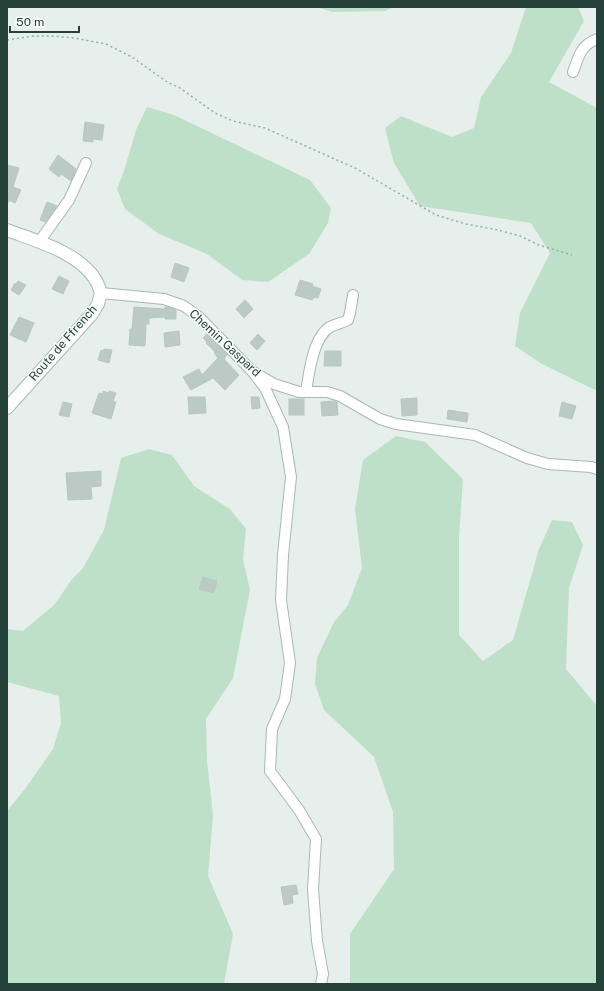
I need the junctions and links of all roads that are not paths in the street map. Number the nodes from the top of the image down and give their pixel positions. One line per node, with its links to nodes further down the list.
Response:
1 (597, 39): 2 (street)
2 (572, 72)
3 (86, 163): 5 (street)
4 (7, 230): 5 (main road, Route de Ffrench)
5 (39, 242): 6 (main road, Route de Ffrench)
6 (102, 293): 8 (street, Chemin Gaspard); 10 (main road, Route de Ffrench)
7 (353, 295): 9 (street)
8 (252, 371): 9 (street, Chemin Gaspard); 12 (street)
9 (306, 392): 11 (street, Chemin Gaspard)
10 (7, 408)
11 (597, 469)
12 (320, 984)

